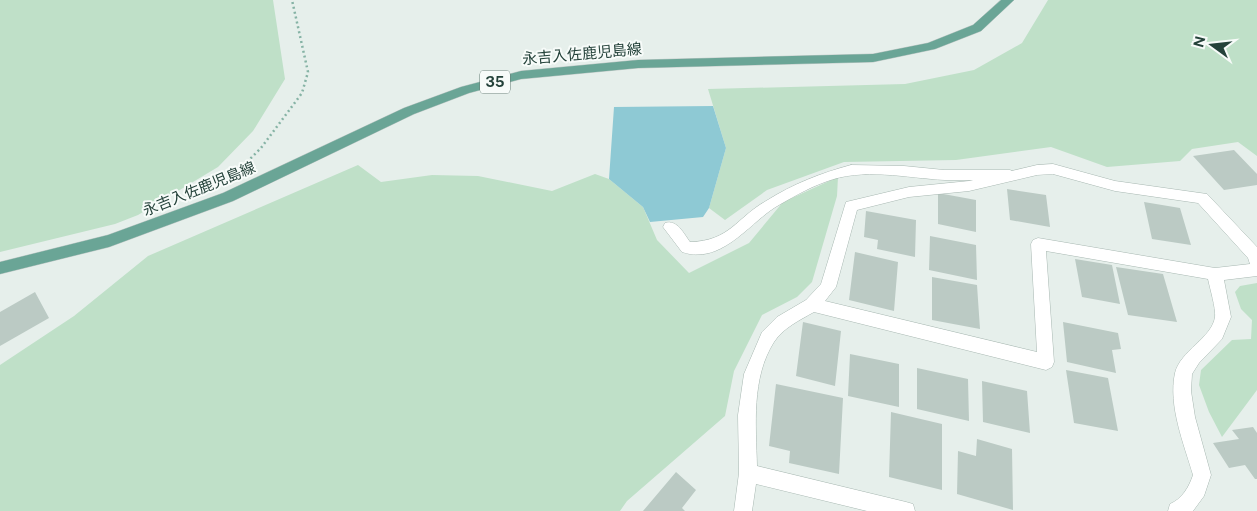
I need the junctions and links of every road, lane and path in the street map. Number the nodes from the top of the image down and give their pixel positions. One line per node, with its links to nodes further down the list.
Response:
1 (292, 0): 3 (path)
2 (1008, 0): 7 (main road, 永吉入佐鹿児島線 / 35)
3 (244, 164)
4 (1014, 175): 5 (lane); 6 (street); 10 (street)
5 (670, 227)
6 (1257, 264)
7 (0, 268)
8 (1257, 270): 9 (street)
9 (1215, 274): 10 (street); 14 (street)
10 (812, 305): 11 (street)
11 (748, 473): 12 (street); 13 (street)
12 (743, 511)
13 (906, 511)
14 (1177, 511)

